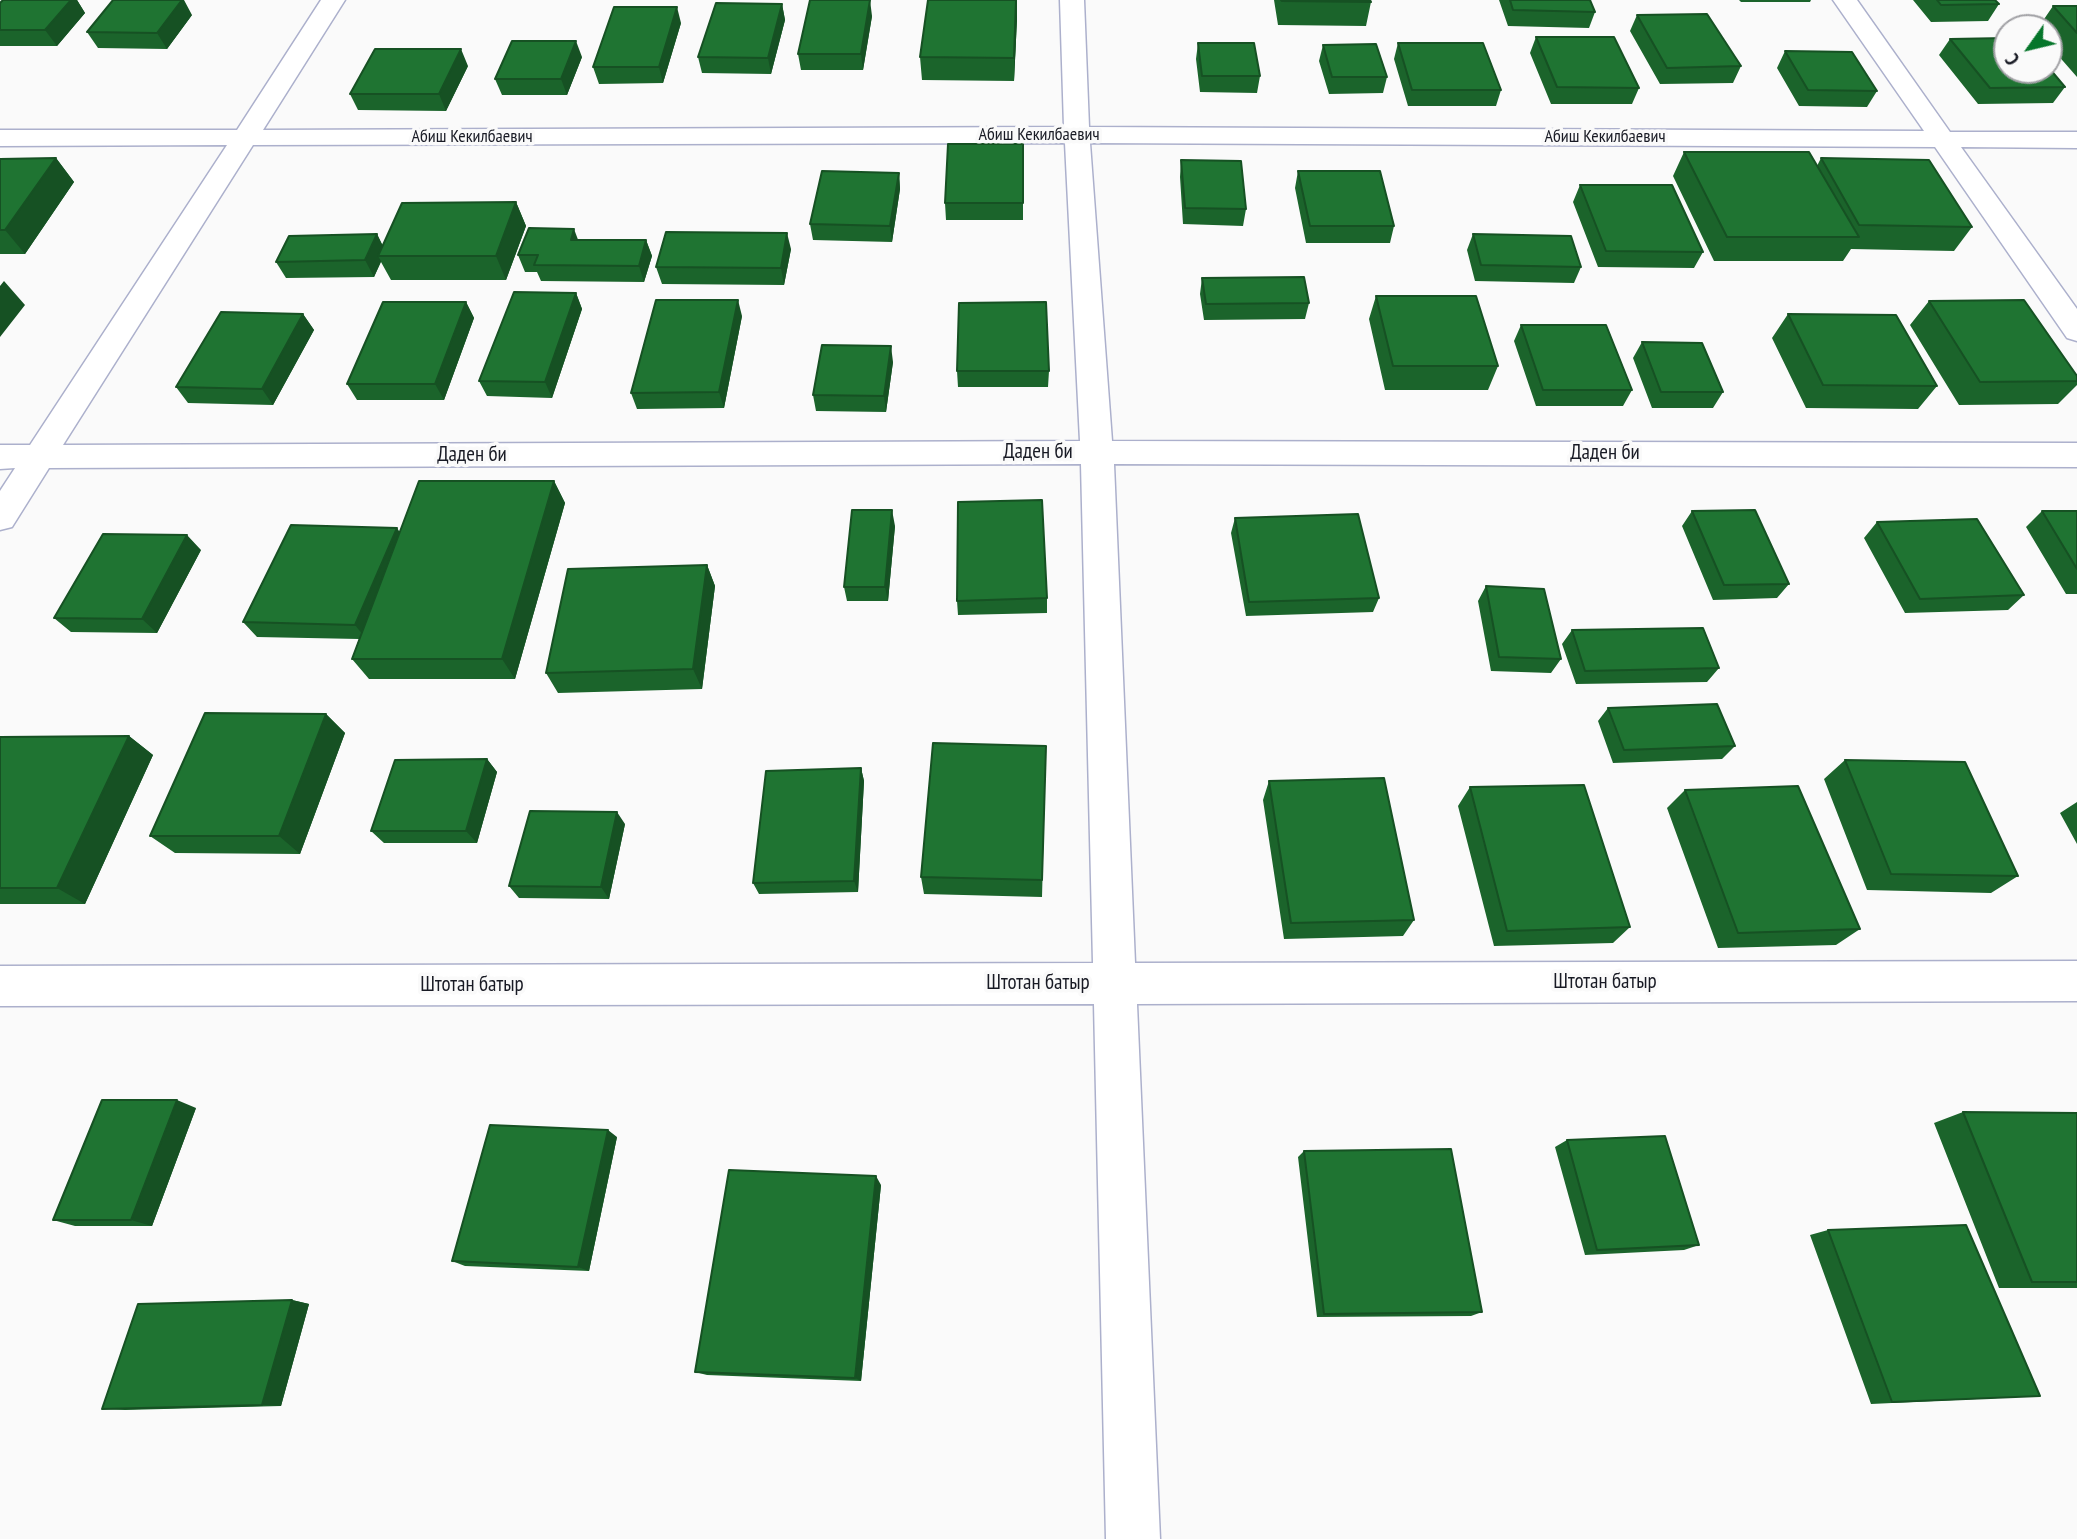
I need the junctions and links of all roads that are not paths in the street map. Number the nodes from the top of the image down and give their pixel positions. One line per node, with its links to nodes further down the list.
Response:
1 (333, 0): 5 (street)
2 (1072, 0): 4 (street)
3 (1846, 0): 7 (street)
4 (1077, 135): 5 (street, Абиш Кекилбаевич); 7 (street, Абиш Кекилбаевич); 10 (street)
5 (246, 137): 6 (street, Абиш Кекилбаевич); 13 (street)
6 (0, 138)
7 (1941, 139): 8 (street, Абиш Кекилбаевич); 9 (street)
8 (2077, 140)
9 (2077, 331)
10 (1097, 452): 11 (street, Даден би); 13 (street, Даден би); 16 (street)
11 (2077, 454)
12 (0, 457): 13 (street, Даден би)
13 (38, 457): 14 (street)
14 (0, 518)
15 (2077, 981): 16 (street, Штотан батыр)
16 (1115, 983): 17 (street, Штотан батыр); 18 (street)
17 (0, 986)
18 (1133, 1539)

